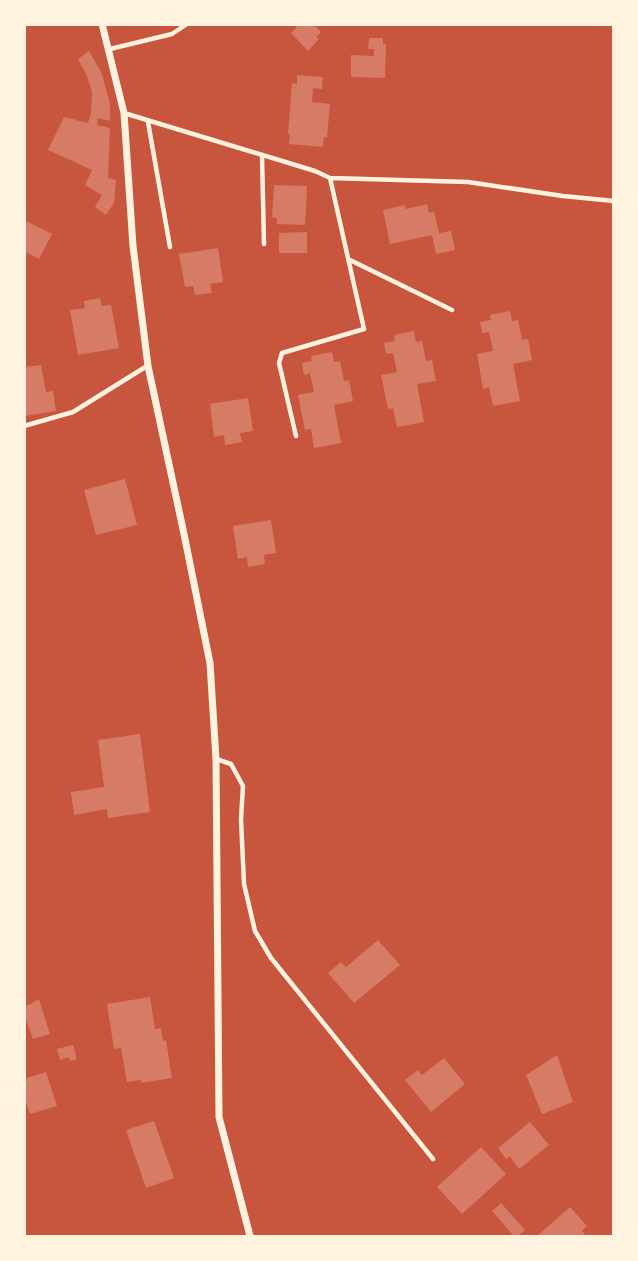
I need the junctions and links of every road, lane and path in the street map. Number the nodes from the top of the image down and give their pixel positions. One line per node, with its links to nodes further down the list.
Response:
1 (102, 24): 3 (street)
2 (187, 24): 3 (lane)
3 (110, 50): 4 (street)
4 (124, 113): 5 (lane); 13 (street)
5 (148, 122): 6 (lane); 10 (lane)
6 (262, 156): 7 (lane); 9 (lane)
7 (330, 178): 8 (lane); 11 (lane)
8 (614, 201)
9 (264, 244)
10 (170, 247)
11 (349, 260): 12 (lane); 15 (lane)
12 (452, 310)
13 (148, 366): 14 (lane); 16 (street)
14 (24, 426)
15 (296, 436)
16 (216, 759): 17 (lane); 18 (street)
17 (433, 1159)
18 (250, 1237)

